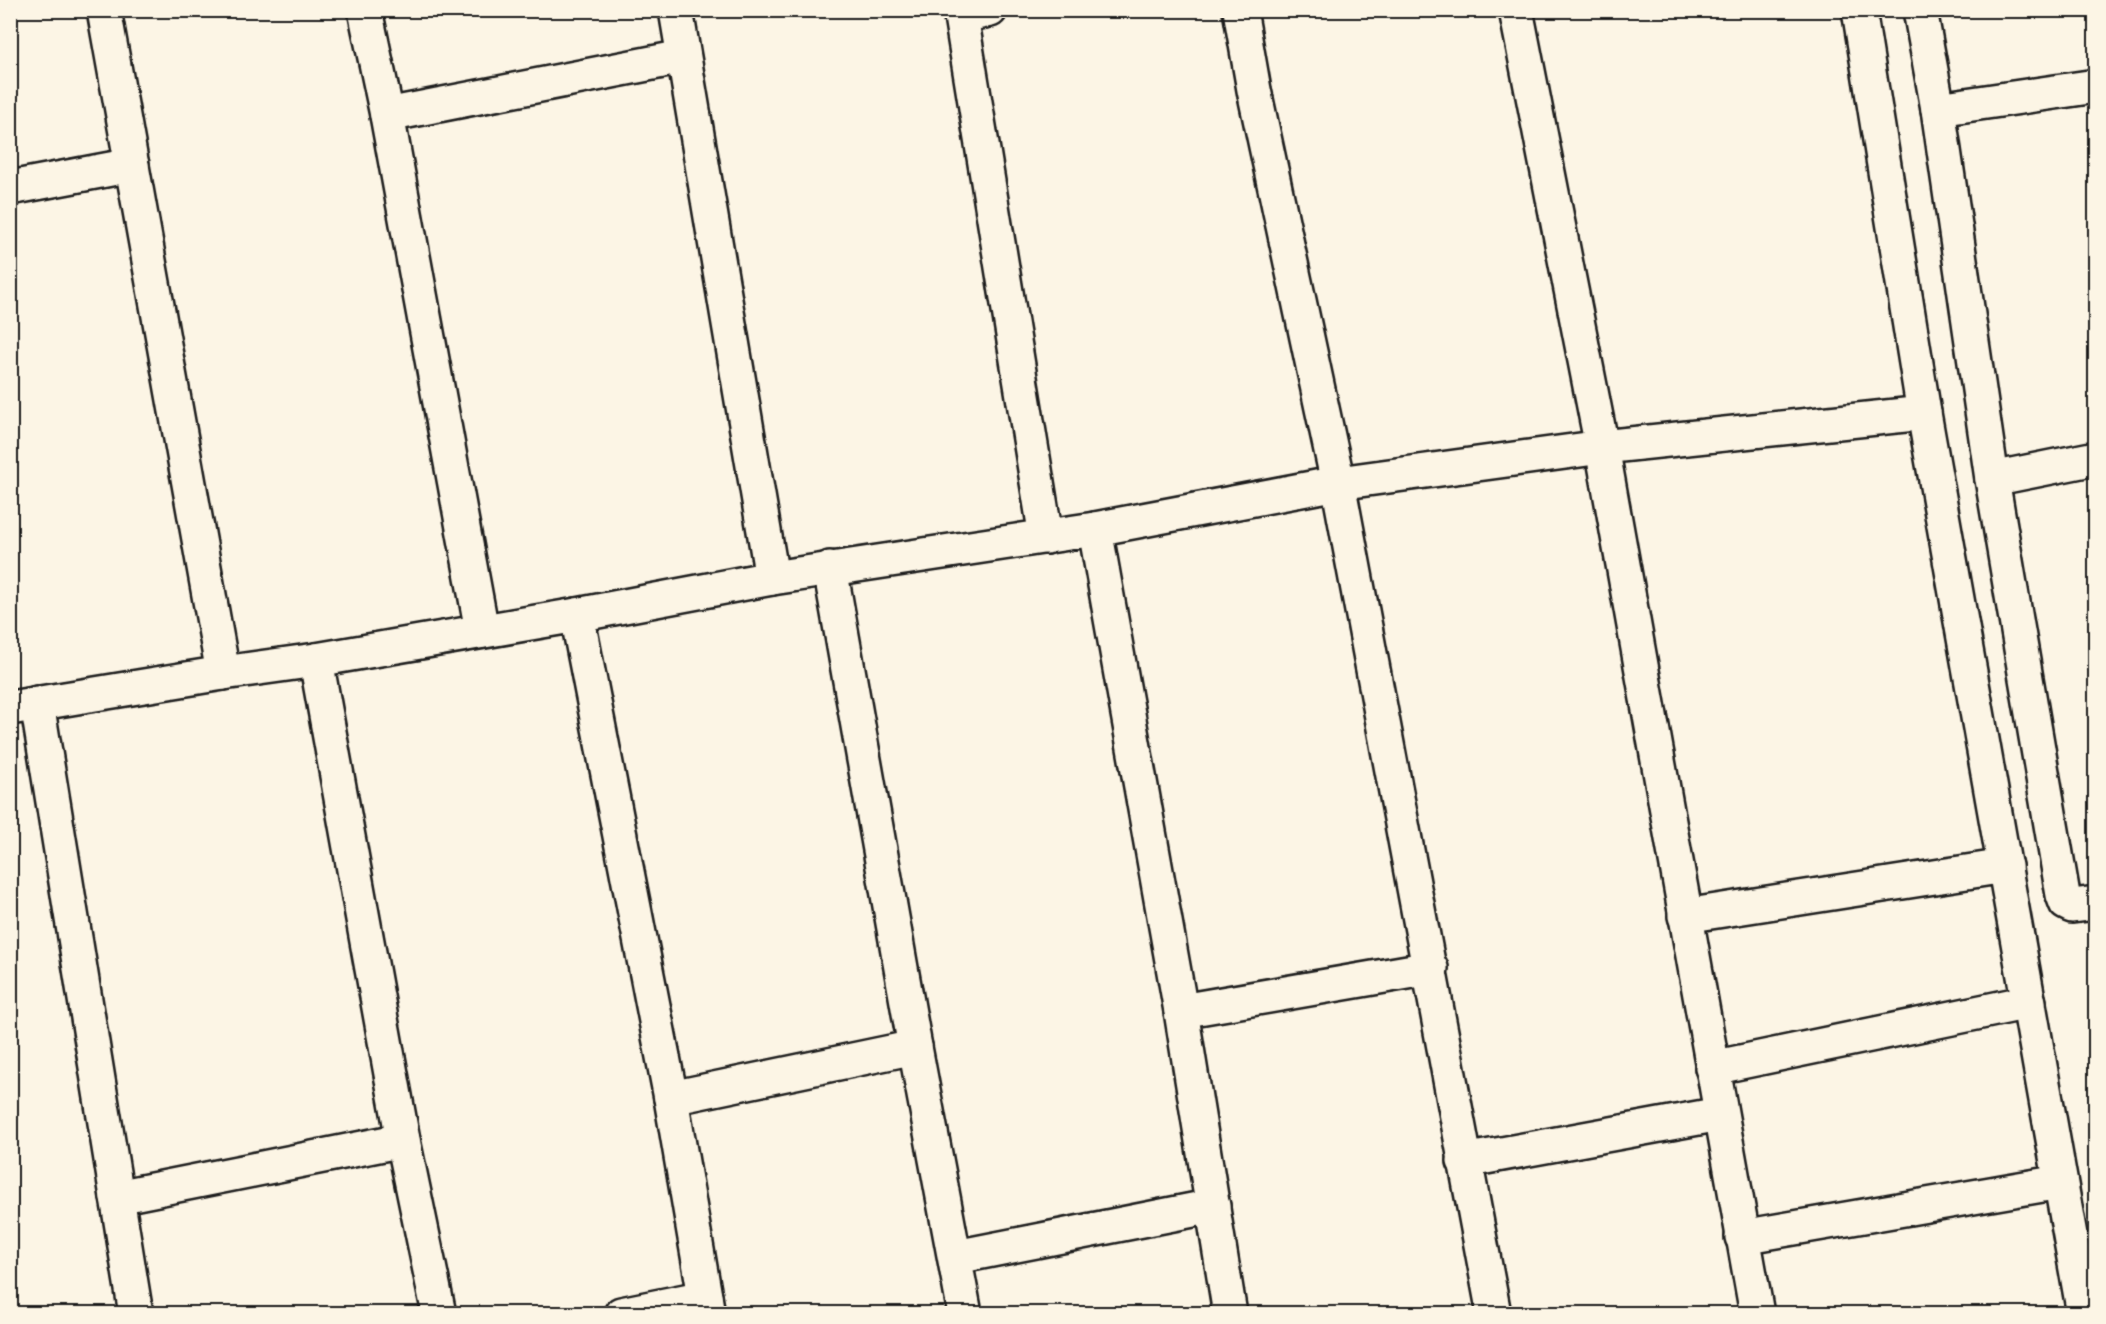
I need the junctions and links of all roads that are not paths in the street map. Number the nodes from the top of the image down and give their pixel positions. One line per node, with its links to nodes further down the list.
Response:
1 (104, 10): 13 (street)
2 (365, 10): 12 (street)
3 (676, 10): 9 (street)
4 (1240, 10): 19 (street)
5 (1516, 10): 16 (street)
6 (1859, 10): 15 (street)
7 (1920, 10): 11 (street)
8 (970, 12): 21 (street)
9 (683, 57): 12 (street); 23 (street)
10 (2096, 86): 11 (street)
11 (1938, 109): 18 (street)
12 (387, 115): 25 (street)
13 (132, 165): 14 (street); 27 (street)
14 (10, 188)
15 (1924, 413): 16 (street); 29 (street)
16 (1602, 447): 19 (street); 31 (street)
17 (2096, 459): 18 (street)
18 (1992, 479): 30 (street)
19 (1338, 483): 20 (street); 32 (street)
20 (1095, 529): 21 (street); 34 (street)
21 (1046, 537): 22 (street)
22 (830, 568): 23 (street); 35 (street)
23 (772, 578): 24 (street)
24 (577, 615): 25 (street); 37 (street)
25 (482, 631): 26 (street)
26 (316, 660): 27 (street); 39 (street)
27 (223, 673): 28 (street)
28 (24, 706): 42 (street)
29 (2005, 866): 31 (street); 33 (street)
30 (2096, 903)
31 (1685, 916): 36 (street)
32 (1431, 968): 34 (street); 40 (street)
33 (2029, 1002): 36 (street); 41 (street)
34 (1181, 1011): 43 (street)
35 (915, 1047): 37 (street); 45 (street)
36 (1712, 1068): 38 (street)
37 (671, 1098): 46 (street)
38 (1720, 1114): 40 (street); 44 (street)
39 (403, 1140): 42 (street); 48 (street)
40 (1464, 1161): 52 (street)
41 (2060, 1182): 44 (street); 54 (street)
42 (117, 1197): 47 (street)
43 (1213, 1206): 45 (street); 51 (street)
44 (1742, 1237): 53 (street)
45 (956, 1257): 50 (street)
46 (706, 1305): 49 (street)
47 (136, 1314)
48 (439, 1314)
49 (621, 1314)
50 (965, 1314)
51 (1230, 1314)
52 (1494, 1314)
53 (1757, 1314)
54 (2084, 1314)

